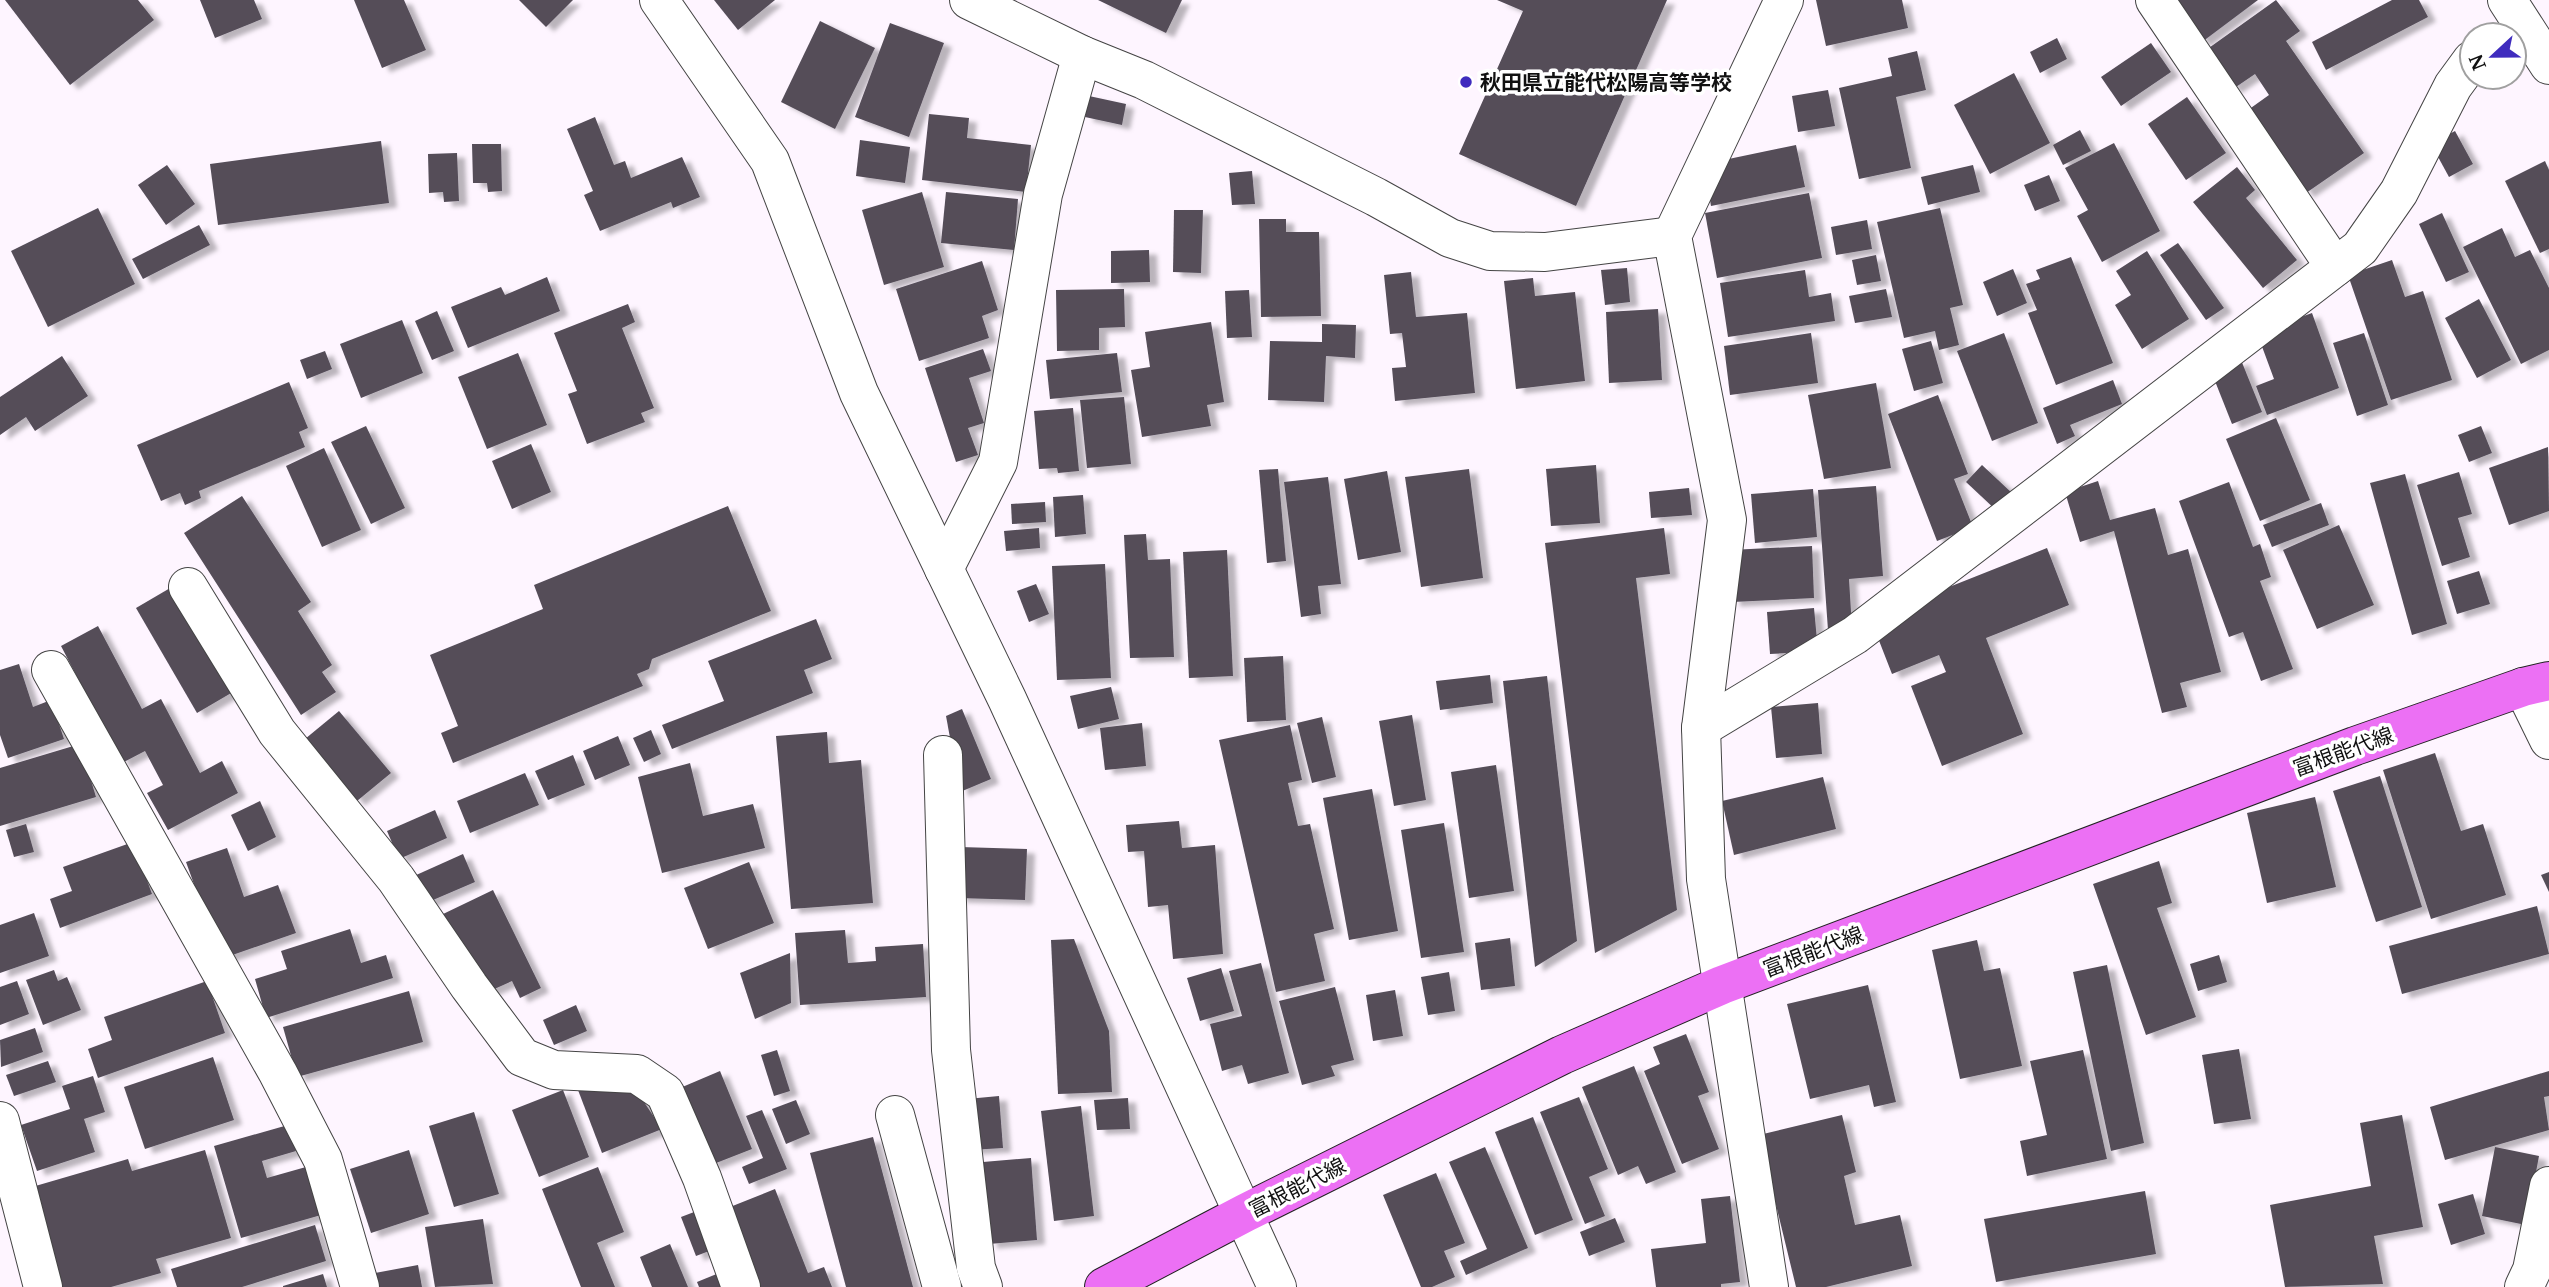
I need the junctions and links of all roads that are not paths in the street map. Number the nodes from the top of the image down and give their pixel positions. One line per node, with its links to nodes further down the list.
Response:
1 (659, 0): 11 (street)
2 (969, 0): 6 (street)
3 (1784, 0): 9 (street)
4 (2155, 0): 10 (street)
5 (2503, 14): 7 (street)
6 (1082, 55): 9 (street); 11 (street)
7 (2549, 65)
8 (2458, 78): 10 (street)
9 (1672, 236): 15 (street)
10 (2335, 267): 15 (street)
11 (944, 569): 22 (street)
12 (188, 587): 25 (street)
13 (51, 670): 24 (street)
14 (2536, 684): 16 (street); 18 (main road, 富根能代線)
15 (1701, 728): 18 (street)
16 (2549, 740)
17 (943, 755): 27 (street)
18 (1722, 985): 22 (main road, 富根能代線); 30 (street)
19 (895, 1115): 26 (street)
20 (0, 1121): 23 (street)
21 (2549, 1186): 31 (street)
22 (1245, 1213): 28 (main road, 富根能代線); 29 (street)
23 (43, 1287)
24 (360, 1287)
25 (741, 1287)
26 (942, 1287)
27 (983, 1287)
28 (1104, 1287)
29 (1277, 1287)
30 (1769, 1287)
31 (2524, 1287)

